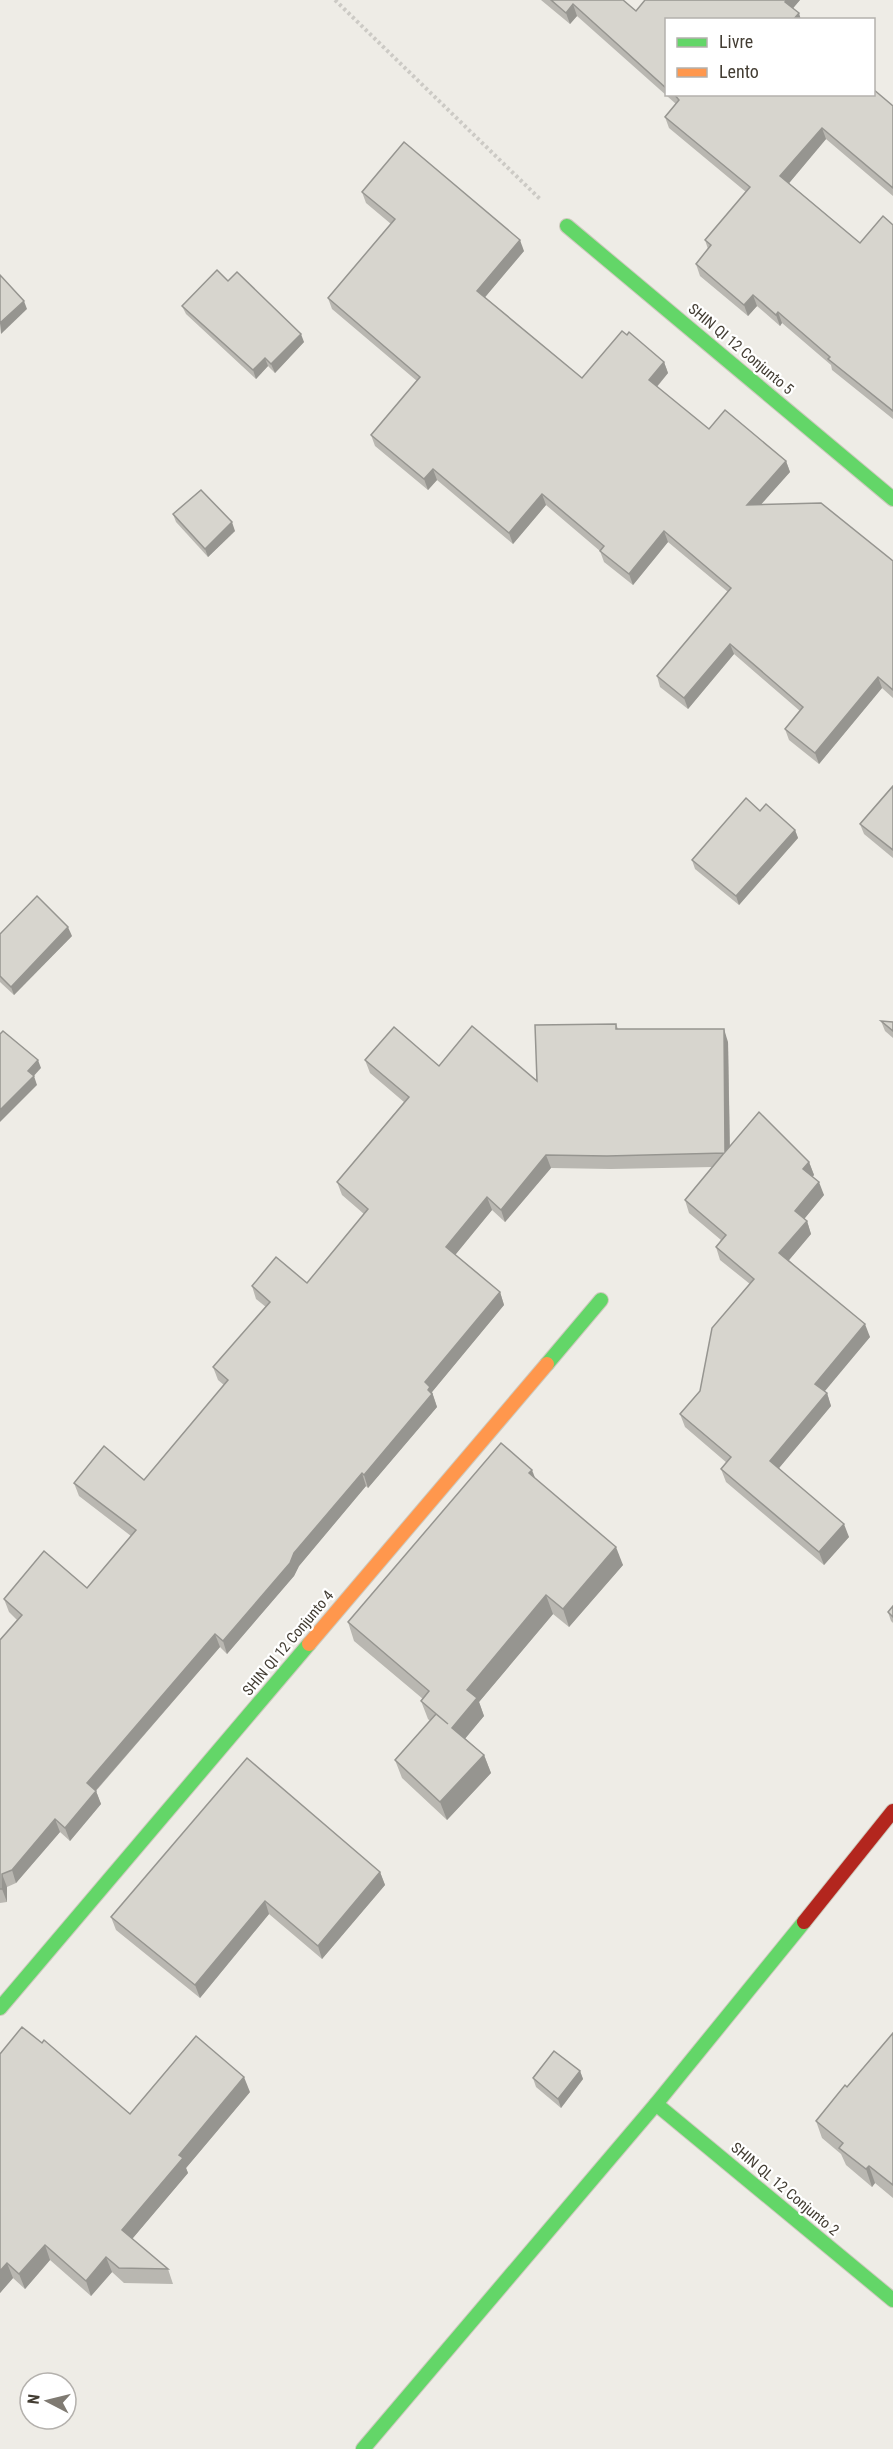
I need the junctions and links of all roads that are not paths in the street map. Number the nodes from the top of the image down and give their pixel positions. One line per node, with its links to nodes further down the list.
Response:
1 (567, 226): 2 (street, SHIN QI 12 Conjunto 5)
2 (893, 498)
3 (601, 1300): 5 (street, SHIN QI 12 Conjunto 4)
4 (893, 1811): 6 (street)
5 (0, 2008)
6 (656, 2104): 7 (street, SHIN QL 12 Conjunto 2); 8 (street)
7 (893, 2300)
8 (363, 2449)

